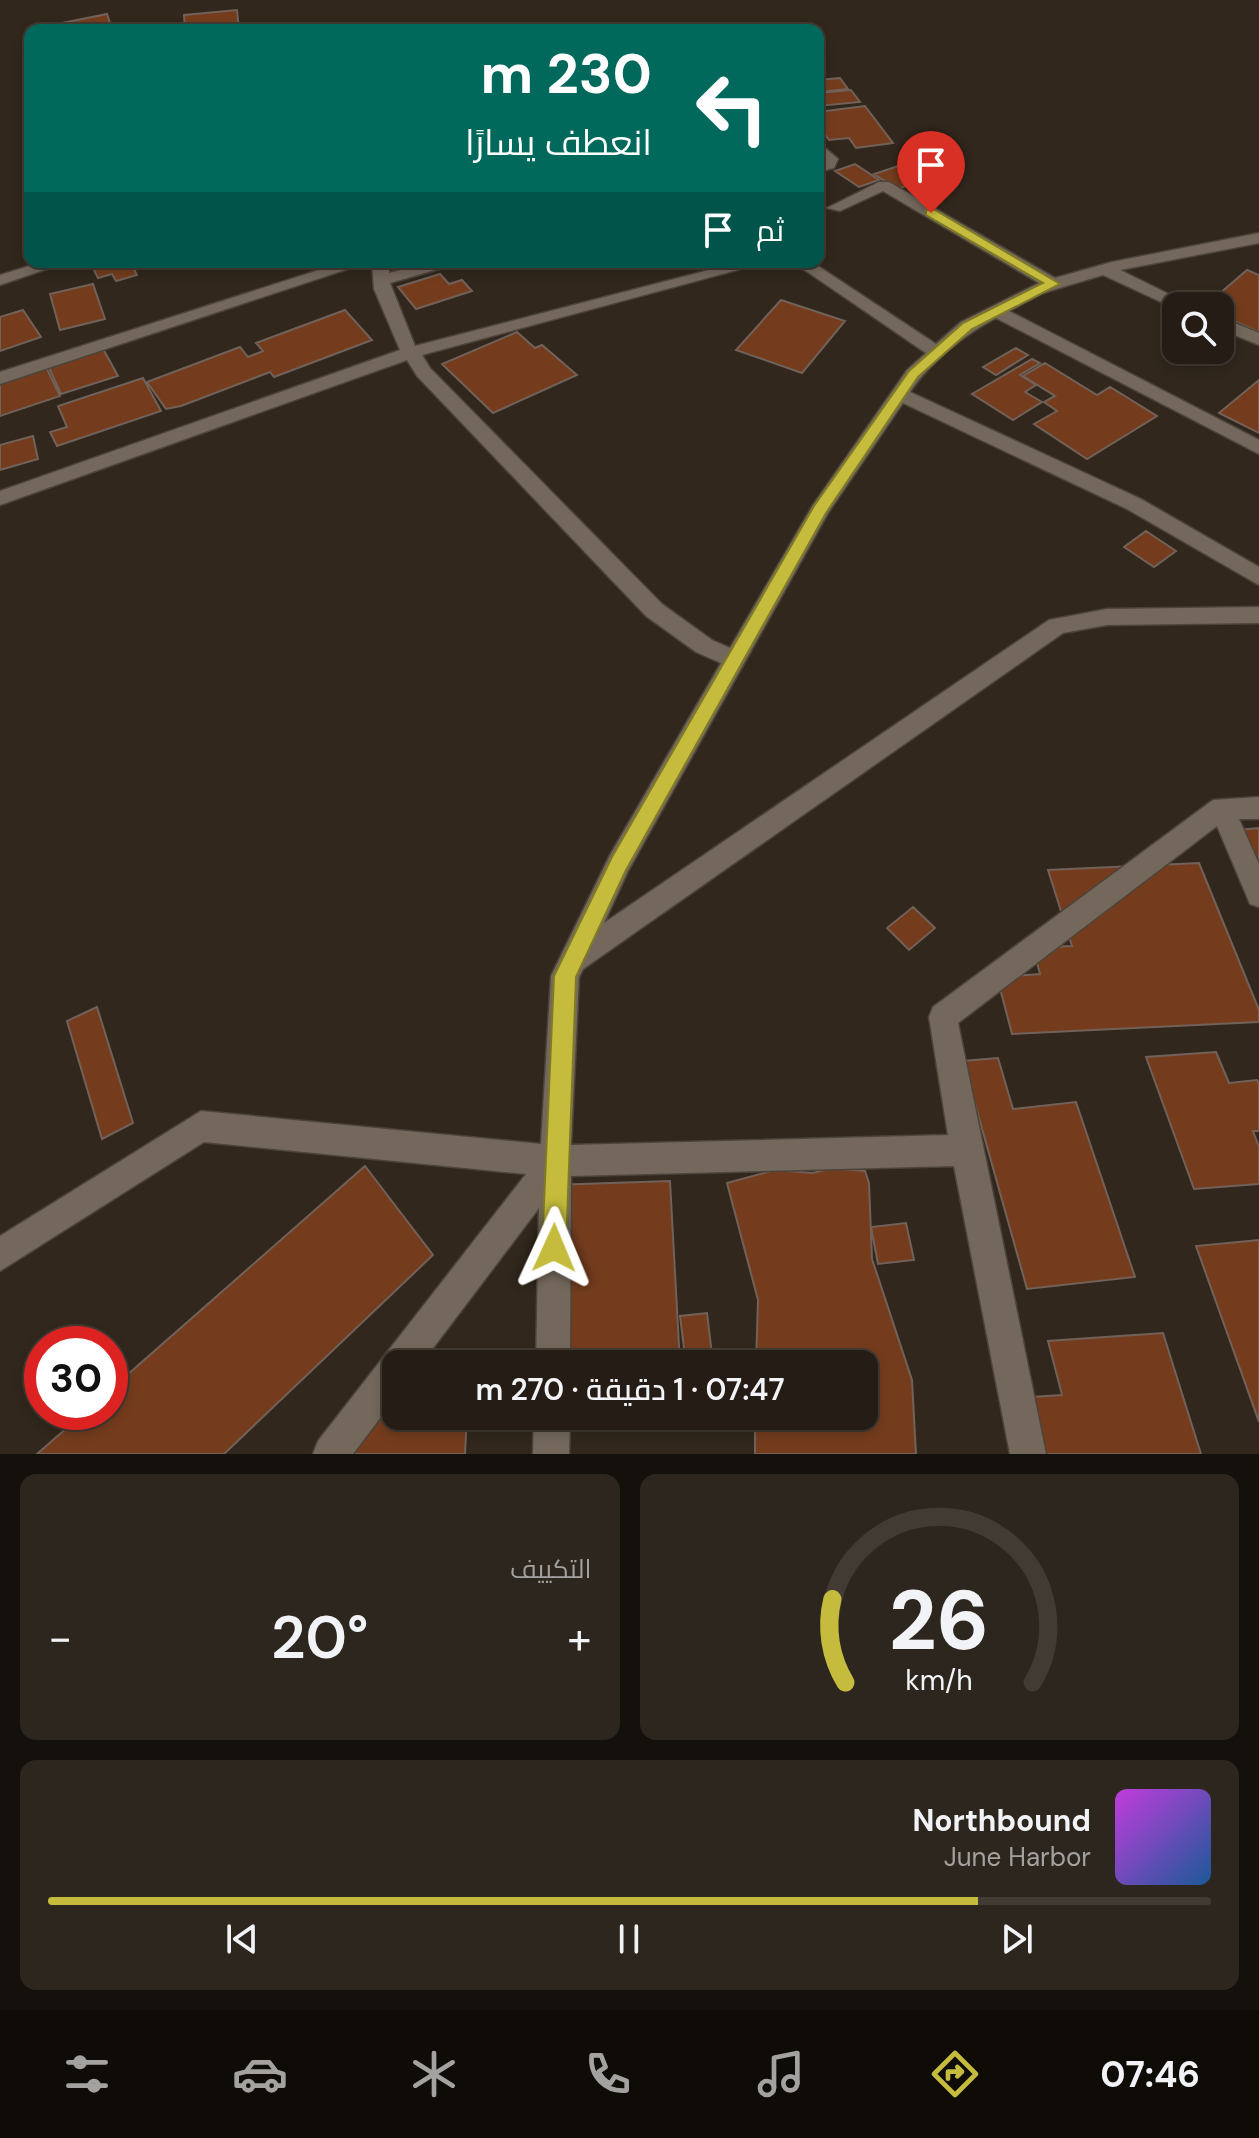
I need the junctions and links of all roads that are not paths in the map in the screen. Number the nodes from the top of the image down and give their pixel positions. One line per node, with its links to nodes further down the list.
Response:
1 (824, 152): 2 (street)
2 (824, 166)
3 (835, 208): 15 (street)
4 (1259, 238): 5 (street)
5 (1235, 242): 6 (street); 12 (street)
6 (1259, 252)
7 (39, 268): 14 (street)
8 (342, 268): 22 (street)
9 (406, 268): 13 (street)
10 (736, 268): 21 (street)
11 (810, 268): 20 (street)
12 (1104, 269): 15 (street); 16 (street)
13 (381, 271): 21 (street)
14 (0, 280)
15 (1053, 284): 17 (street)
16 (1162, 296)
17 (996, 311): 20 (street); 24 (street)
18 (1234, 328): 19 (street)
19 (1259, 340)
20 (938, 352): 23 (street)
21 (410, 353): 25 (street); 28 (street)
22 (0, 378)
23 (900, 394): 26 (street); 28 (street)
24 (1259, 448)
25 (0, 498)
26 (1259, 577)
27 (1259, 615): 32 (street)
28 (735, 660): 32 (street)
29 (1222, 808): 30 (street); 31 (street); 33 (street)
30 (1259, 808)
31 (1259, 895)
32 (574, 959): 34 (street)
33 (966, 1150): 34 (street); 42 (street)
34 (555, 1161): 35 (street); 36 (street); 37 (street)
35 (0, 1255)
36 (411, 1350)
37 (553, 1350)
38 (382, 1387): 40 (street)
39 (552, 1430): 41 (street)
40 (331, 1454)
41 (551, 1454)
42 (1028, 1454)

